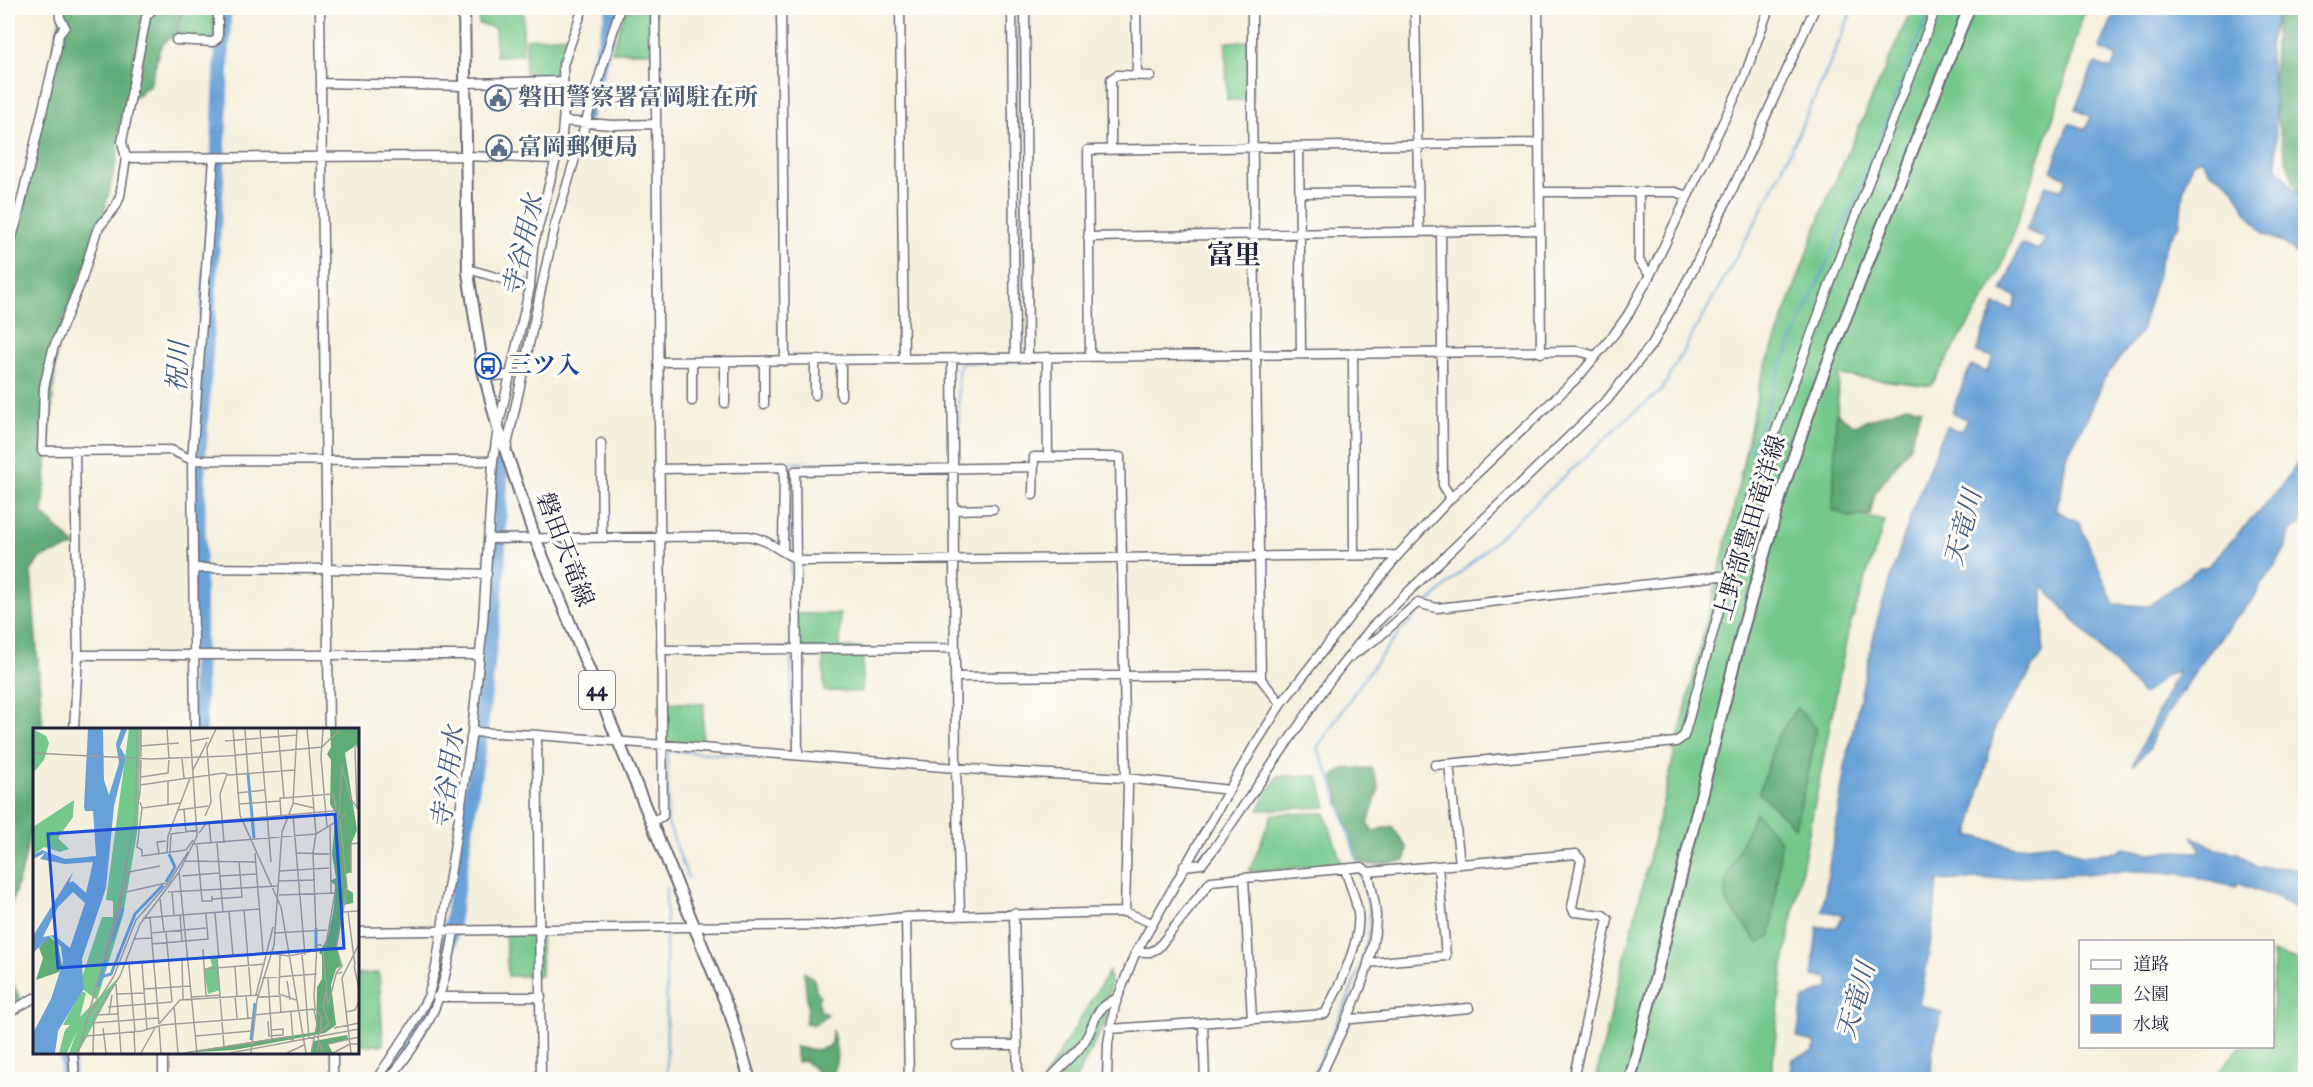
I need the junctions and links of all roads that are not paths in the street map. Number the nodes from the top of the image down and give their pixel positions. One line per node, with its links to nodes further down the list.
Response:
1 (59, 8): 51 (street)
2 (153, 8): 36 (street)
3 (218, 8): 21 (street)
4 (320, 8): 25 (street)
5 (464, 8): 26 (main road, 磐田天竜線 / 44)
6 (583, 8): 24 (street)
7 (620, 8): 28 (street)
8 (656, 8): 29 (street)
9 (782, 8): 70 (street)
10 (900, 8): 66 (street)
11 (1012, 8): 64 (street)
12 (1025, 8): 65 (street)
13 (1136, 8): 22 (street)
14 (1252, 8): 33 (street)
15 (1415, 8): 31 (street)
16 (1538, 8): 30 (street)
17 (1769, 8): 44 (street)
18 (1815, 8): 119 (street)
19 (1936, 8): 111 (street)
20 (1969, 8): 92 (main road, 上野部豊田竜洋線)
21 (176, 40)
22 (1137, 76): 23 (street); 34 (street)
23 (1151, 76)
24 (563, 81): 26 (street); 27 (street)
25 (322, 83): 26 (street); 37 (street)
26 (465, 84): 35 (main road, 磐田天竜線 / 44)
27 (563, 121): 28 (street); 39 (street)
28 (587, 123): 29 (street); 84 (street)
29 (656, 124): 71 (street)
30 (1539, 143): 31 (street); 41 (street)
31 (1417, 145): 32 (street); 40 (street)
32 (1299, 147): 33 (street); 43 (street)
33 (1254, 148): 34 (street); 48 (street)
34 (1111, 150): 50 (street)
35 (465, 156): 37 (street); 39 (street); 52 (main road, 磐田天竜線 / 44)
36 (126, 158): 38 (street); 83 (street)
37 (323, 158): 38 (street); 88 (street)
38 (218, 159): 86 (street)
39 (556, 159): 54 (street)
40 (1418, 192): 43 (street); 47 (street)
41 (1540, 192): 42 (street); 45 (street)
42 (1639, 192): 44 (street); 53 (street)
43 (1300, 193): 49 (street)
44 (1688, 196): 53 (street)
45 (1540, 230): 46 (street); 56 (street)
46 (1441, 231): 47 (street); 55 (street)
47 (1419, 232): 49 (street)
48 (1254, 233): 49 (street); 50 (street); 59 (street)
49 (1301, 233): 57 (street)
50 (1088, 237): 62 (street)
51 (8, 249)
52 (468, 269): 54 (street); 74 (main road, 磐田天竜線 / 44)
53 (1650, 275): 60 (street)
54 (530, 287): 75 (street)
55 (1442, 353): 56 (street); 58 (street); 94 (street)
56 (1541, 353): 60 (street)
57 (1301, 354): 58 (street); 59 (street)
58 (1353, 354): 103 (street)
59 (1256, 355): 62 (street); 102 (street)
60 (1596, 356): 94 (street)
61 (1047, 357): 62 (street); 65 (street); 85 (street)
62 (1090, 357)
63 (952, 358): 64 (street); 66 (street); 90 (street)
64 (1015, 358): 65 (street)
65 (1028, 358)
66 (904, 359): 68 (street)
67 (814, 360): 68 (street); 70 (street); 76 (street)
68 (841, 360): 77 (street)
69 (764, 361): 70 (street); 73 (street); 80 (street)
70 (785, 361)
71 (658, 362): 72 (street); 91 (street)
72 (692, 362): 73 (street); 78 (street)
73 (725, 362): 79 (street)
74 (483, 370): 75 (street); 81 (main road, 磐田天竜線 / 44)
75 (510, 375): 81 (street)
76 (815, 395)
77 (841, 396)
78 (692, 401)
79 (725, 403)
80 (764, 404)
81 (498, 428): 84 (main road, 磐田天竜線 / 44); 87 (street)
82 (601, 443): 97 (street)
83 (75, 450): 86 (street); 117 (street)
84 (506, 450): 99 (main road, 磐田天竜線 / 44)
85 (1048, 457): 89 (street); 106 (street)
86 (192, 460): 88 (street); 108 (street)
87 (493, 461): 88 (street); 100 (street)
88 (326, 462): 109 (street)
89 (1034, 467): 90 (street); 93 (street)
90 (954, 468): 96 (street); 105 (street)
91 (659, 469): 98 (street); 101 (street)
92 (1783, 488): 111 (street); 186 (main road, 上野部豊田竜洋線)
93 (1033, 495)
94 (1451, 498): 104 (street)
95 (993, 509): 96 (street)
96 (954, 510): 107 (street)
97 (602, 537): 98 (street); 99 (street)
98 (660, 537): 101 (street); 114 (street)
99 (535, 538): 100 (street); 129 (main road, 磐田天竜線 / 44)
100 (489, 539): 110 (street)
101 (783, 550): 105 (street)
102 (1258, 555): 103 (street); 106 (street); 121 (street)
103 (1354, 555): 104 (street)
104 (1398, 555): 123 (street)
105 (796, 559): 107 (street); 113 (street)
106 (1122, 559): 107 (street); 120 (street)
107 (955, 560): 112 (street)
108 (193, 568): 109 (street); 115 (street)
109 (328, 569): 110 (street); 116 (street)
110 (487, 573): 118 (street)
111 (1729, 575): 119 (street); 132 (street)
112 (955, 648): 113 (street); 122 (street)
113 (797, 649): 114 (street); 131 (street)
114 (661, 650): 130 (street)
115 (194, 654): 116 (street); 117 (street); 125 (street)
116 (328, 654): 118 (street); 126 (street)
117 (78, 655): 124 (street)
118 (480, 655): 127 (street)
119 (1347, 658): 139 (street)
120 (1124, 675): 121 (street); 122 (street); 135 (street)
121 (1261, 675): 123 (street)
122 (956, 677): 134 (street)
123 (1281, 704): 136 (street)
124 (74, 728)
125 (195, 728)
126 (329, 728)
127 (472, 732): 128 (street); 151 (street)
128 (537, 735): 129 (street); 150 (street)
129 (619, 742): 130 (street); 137 (main road, 磐田天竜線 / 44)
130 (662, 746): 131 (street); 137 (street)
131 (798, 754): 134 (street)
132 (1449, 764): 133 (street); 138 (street)
133 (1435, 765)
134 (956, 767): 135 (street); 146 (street)
135 (1126, 778): 136 (street); 144 (street)
136 (1229, 790): 139 (street)
137 (652, 821): 149 (main road, 磐田天竜線 / 44)
138 (1460, 864): 140 (street); 185 (street)
139 (1184, 866): 148 (street)
140 (1438, 866): 142 (street); 155 (street)
141 (1345, 868): 142 (street); 143 (street); 164 (street)
142 (1368, 872): 155 (street)
143 (1244, 878): 154 (street); 164 (street)
144 (1125, 912): 145 (street); 148 (street)
145 (1014, 913): 146 (street); 168 (street)
146 (960, 915): 147 (street)
147 (906, 916): 149 (street); 179 (street)
148 (1152, 923): 154 (street)
149 (695, 926): 150 (street); 178 (main road, 磐田天竜線 / 44)
150 (541, 930): 152 (street); 157 (street)
151 (441, 931): 152 (street); 153 (street); 158 (street)
152 (454, 931): 156 (street)
153 (358, 932)
154 (1137, 952): 159 (street)
155 (1368, 963): 163 (street)
156 (440, 997): 157 (street); 158 (street); 176 (street)
157 (541, 997): 177 (street)
158 (428, 998): 175 (street)
159 (1117, 998): 166 (street); 181 (street)
160 (33, 999): 162 (street)
161 (1469, 1008): 163 (street)
162 (8, 1013)
163 (1347, 1017): 184 (street)
164 (1252, 1019): 165 (street)
165 (1203, 1023): 166 (street); 183 (street)
166 (1110, 1029): 182 (street)
167 (957, 1045): 168 (street)
168 (1017, 1045): 180 (street)
169 (73, 1054): 172 (street)
170 (163, 1054): 173 (street)
171 (333, 1054): 174 (street)
172 (75, 1080)
173 (163, 1080)
174 (333, 1080)
175 (376, 1080)
176 (388, 1080)
177 (541, 1080)
178 (750, 1080)
179 (909, 1080)
180 (1018, 1080)
181 (1049, 1080)
182 (1107, 1080)
183 (1205, 1080)
184 (1318, 1080)
185 (1573, 1080)
186 (1630, 1080)

